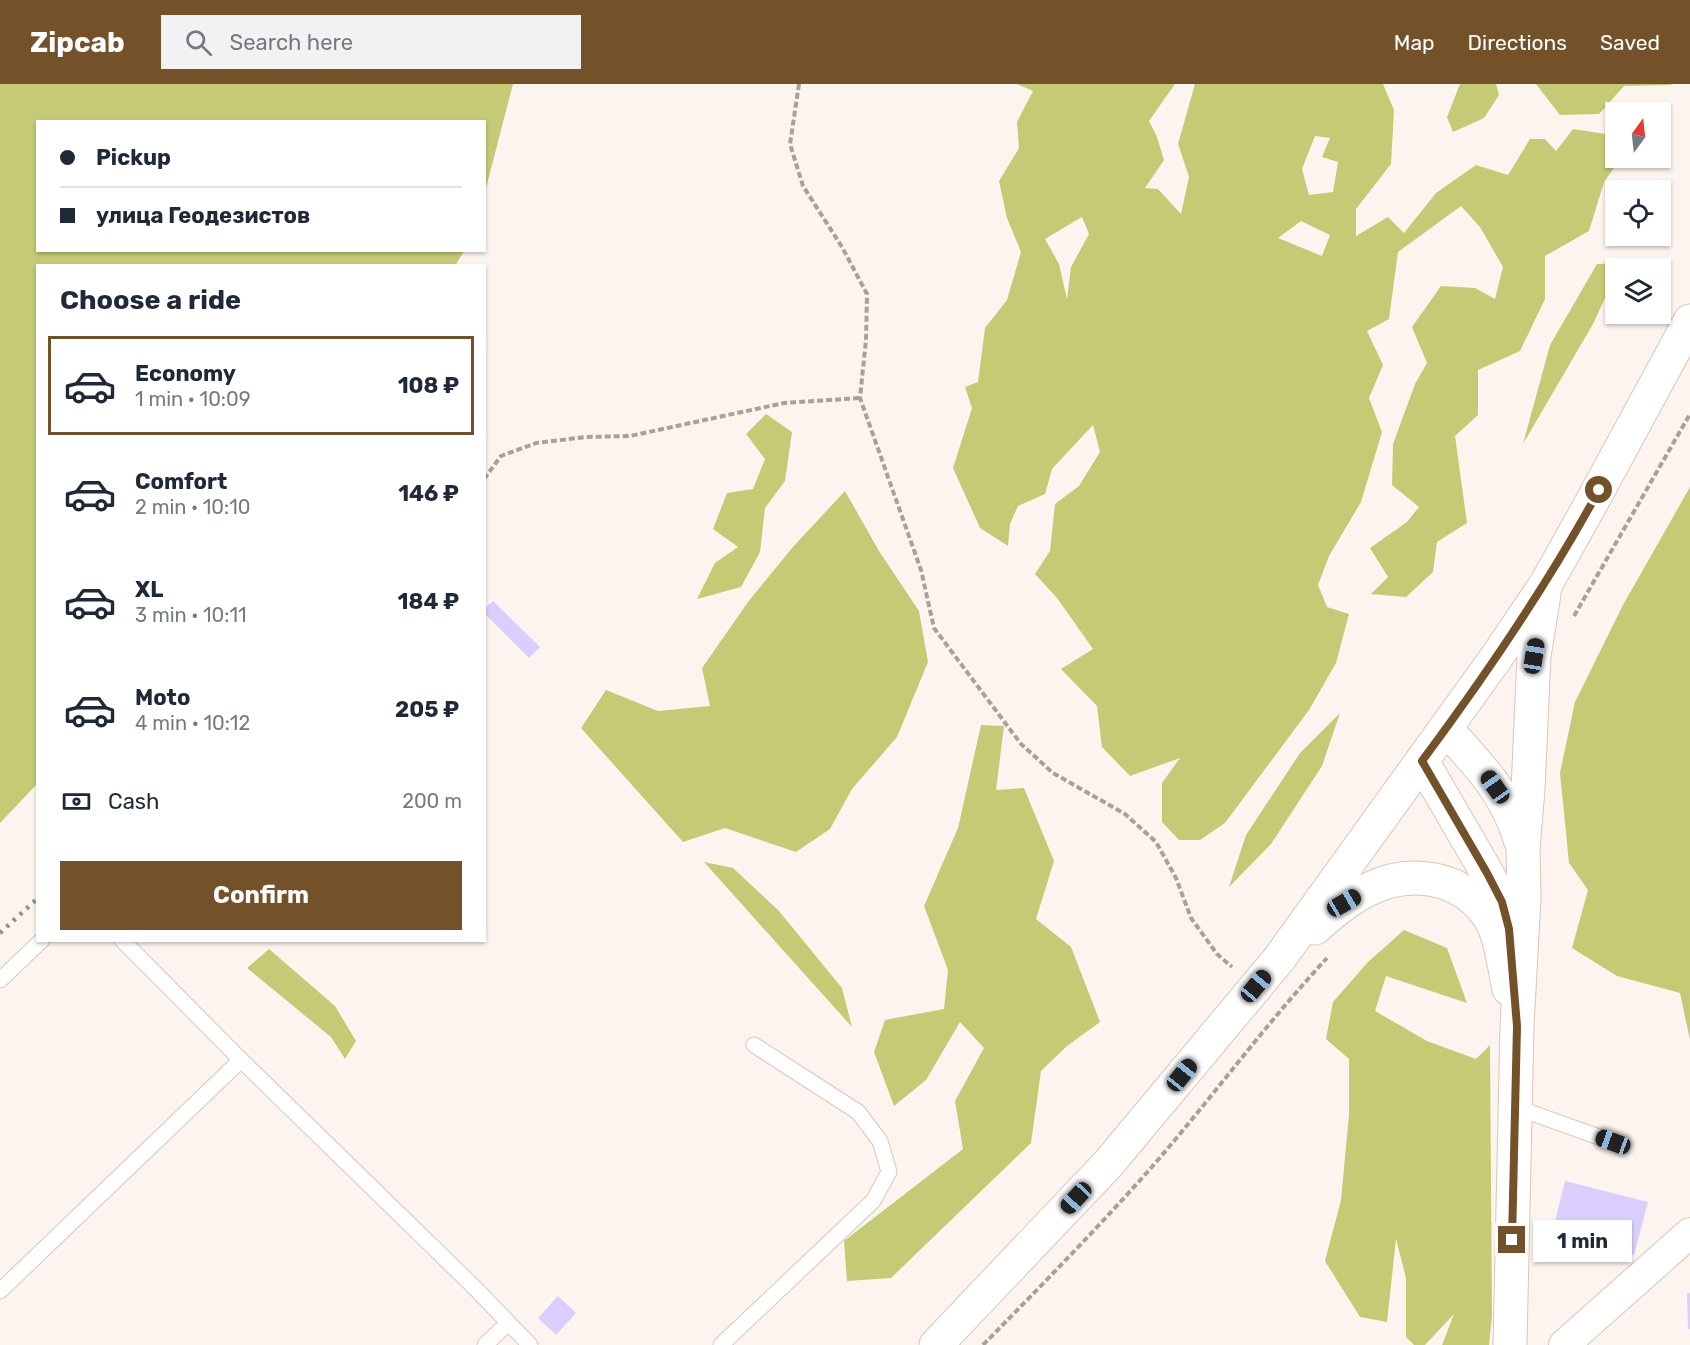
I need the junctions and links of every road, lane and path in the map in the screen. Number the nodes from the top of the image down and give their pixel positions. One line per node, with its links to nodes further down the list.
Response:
1 (799, 84): 3 (path)
2 (1690, 321): 6 (street)
3 (860, 398): 5 (path); 16 (path)
4 (1690, 414): 7 (path)
5 (486, 476)
6 (1545, 584): 8 (street); 10 (street)
7 (1574, 616)
8 (1446, 729): 9 (street); 10 (street)
9 (1422, 761): 14 (street); 17 (street)
10 (1523, 849): 17 (street)
11 (40, 942): 15 (lane)
12 (124, 942): 19 (lane)
13 (1332, 953): 29 (path)
14 (1279, 959): 16 (street); 17 (street)
15 (0, 980)
16 (1256, 986): 28 (street)
17 (1517, 1026): 20 (street)
18 (754, 1045): 27 (lane)
19 (241, 1060): 23 (lane); 24 (lane)
20 (1515, 1107): 21 (lane); 30 (street)
21 (1613, 1142)
22 (1690, 1233): 31 (street)
23 (0, 1291)
24 (507, 1323): 25 (lane); 26 (lane)
25 (485, 1345)
26 (530, 1345)
27 (721, 1345)
28 (936, 1345)
29 (982, 1345)
30 (1510, 1345)
31 (1564, 1345)

